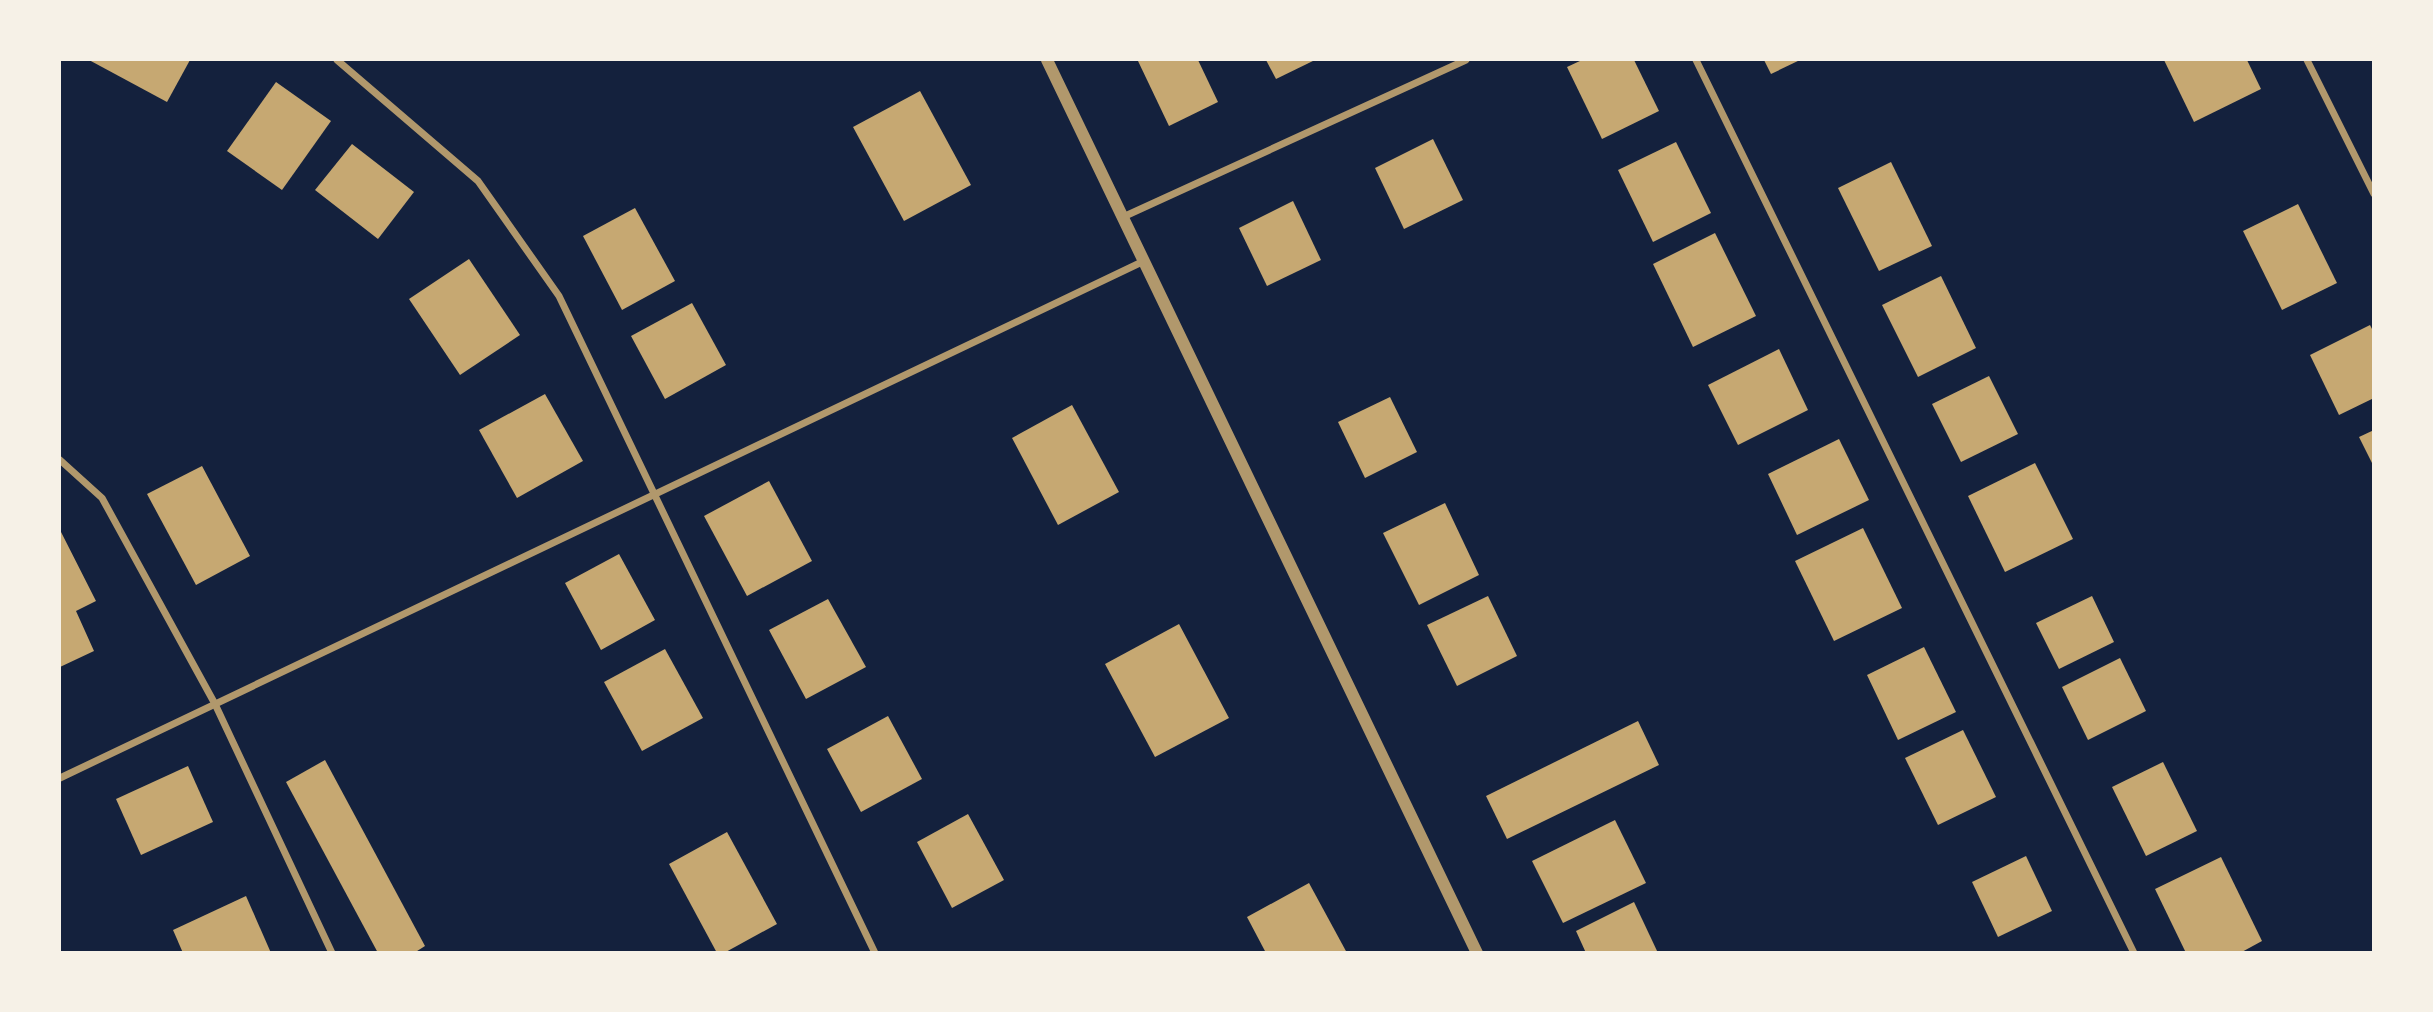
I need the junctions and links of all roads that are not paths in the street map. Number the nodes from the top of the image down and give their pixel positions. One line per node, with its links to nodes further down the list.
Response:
1 (337, 60): 10 (street)
2 (1047, 60): 7 (street)
3 (1466, 60): 7 (street)
4 (1696, 60): 16 (street)
5 (2307, 60): 6 (street)
6 (2374, 194)
7 (1123, 217): 8 (street)
8 (1144, 261): 10 (street); 15 (street)
9 (60, 460): 11 (street)
10 (654, 495): 11 (street); 14 (street)
11 (215, 704): 12 (street); 13 (street)
12 (60, 778)
13 (332, 953)
14 (875, 953)
15 (1477, 953)
16 (2134, 953)

